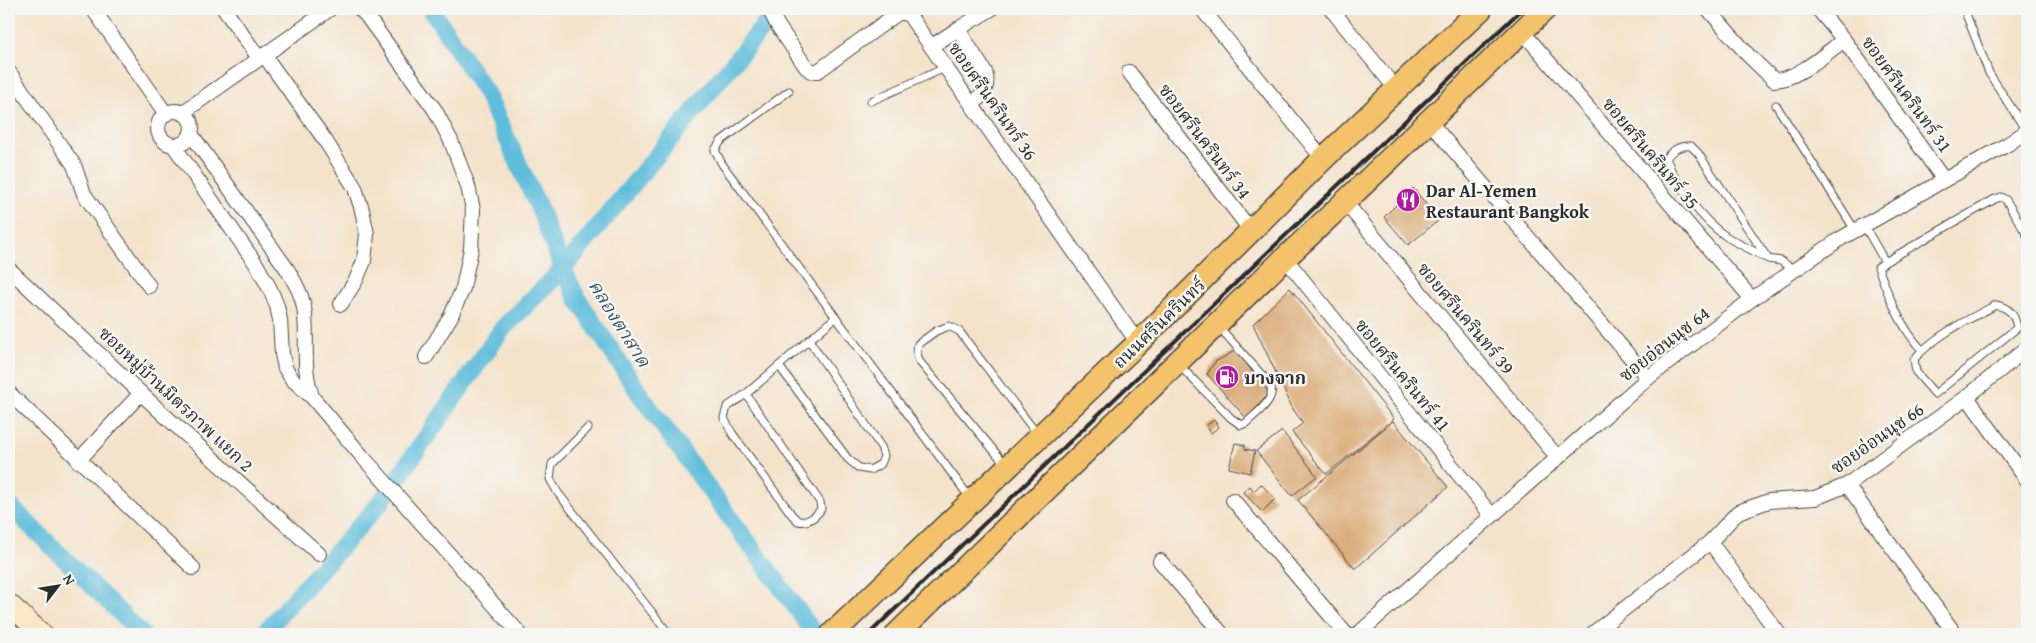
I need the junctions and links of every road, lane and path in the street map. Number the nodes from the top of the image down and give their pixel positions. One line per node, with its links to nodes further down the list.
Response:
1 (93, 9): 28 (street)
2 (224, 9): 18 (street)
3 (330, 9): 18 (street)
4 (360, 9): 53 (street)
5 (769, 9): 17 (street, ซอยศรีนครินทร์ 36)
6 (991, 9): 14 (street)
7 (1202, 9): 33 (street)
8 (1331, 9): 22 (street)
9 (1481, 9): 22 (main road, ถนนศรีนครินทร์)
10 (1545, 9): 15 (main road)
11 (1708, 9): 16 (street)
12 (1818, 9): 16 (street, ซอยศรีนครินทร์ 31)
13 (1964, 9): 30 (lane)
14 (958, 29): 17 (street); 25 (street)
15 (1522, 31): 29 (main road); 45 (street, ซอยศรีนครินทร์ 35)
16 (1844, 40): 34 (street, ซอยศรีนครินทร์ 31)
17 (932, 46): 19 (street, ซอยศรีนครินทร์ 36)
18 (261, 57): 27 (street); 46 (street)
19 (947, 67): 24 (lane); 25 (street, ซอยศรีนครินทร์ 36)
20 (9, 72): 44 (street)
21 (1130, 72): 37 (street, ซอยศรีนครินทร์ 34)
22 (1396, 89): 33 (main road, ถนนศรีนครินทร์)
23 (789, 91): 47 (lane)
24 (872, 101)
25 (973, 105): 50 (street, ซอยศรีนครินทร์ 36)
26 (1776, 105): 36 (lane)
27 (182, 113): 28 (street); 31 (street)
28 (166, 114): 32 (street)
29 (1428, 120): 35 (main road); 56 (street)
30 (2027, 131): 34 (street, ซอยอ่อนนุช 64)
31 (192, 134): 32 (street); 60 (street)
32 (174, 146): 60 (street)
33 (1324, 159): 37 (main road, ถนนศรีนครินทร์)
34 (1944, 180): 36 (street, ซอยอ่อนนุช 64)
35 (1345, 202): 39 (main road); 64 (street, ซอยศรีนครินทร์ 39)
36 (1859, 228): 41 (lane); 43 (street, ซอยอ่อนนุช 64)
37 (1252, 232): 50 (main road, ถนนศรีนครินทร์)
38 (2026, 235): 41 (lane)
39 (1285, 258): 48 (main road); 71 (street, ซอยศรีนครินทร์ 41)
40 (1768, 259): 40 (lane); 43 (lane)
41 (1885, 262): 52 (lane)
42 (9, 269): 58 (street, ซอยหมู่บ้านมิตรภาพ แยก 2)
43 (1794, 270): 45 (street, ซอยอ่อนนุช 64)
44 (149, 286)
45 (1752, 300): 56 (street, ซอยอ่อนนุช 64)
46 (342, 304)
47 (836, 317): 49 (lane); 70 (lane)
48 (1217, 324): 54 (main road); 54 (lane)
49 (809, 340): 55 (lane); 55 (lane)
50 (1138, 343): 63 (main road, ถนนศรีนครินทร์)
51 (2027, 348): 61 (street, ซอยอ่อนนุช 66)
52 (1922, 350): 52 (lane)
53 (426, 357)
54 (1177, 362): 82 (main road)
55 (779, 366): 59 (lane)
56 (1648, 378): 64 (street, ซอยอ่อนนุช 64)
57 (9, 393): 65 (street)
58 (141, 393): 65 (street); 73 (street, ซอยหมู่บ้านมิตรภาพ แยก 2)
59 (746, 394): 59 (lane)
60 (312, 397): 80 (street)
61 (1967, 397): 67 (street); 68 (street, ซอยอ่อนนุช 66)
62 (588, 428): 81 (lane)
63 (1040, 437): 66 (main road, ถนนศรีนครินทร์); 66 (lane)
64 (1558, 458): 71 (street, ซอยอ่อนนุช 64)
65 (78, 461): 75 (street)
66 (1008, 468): 70 (main road, ถนนศรีนครินทร์)
67 (2027, 480)
68 (1848, 485): 72 (street, ซอยอ่อนนุช 66); 87 (street)
69 (1233, 500): 84 (street)
70 (973, 501): 77 (main road, ถนนศรีนครินทร์)
71 (1492, 516): 85 (street, ซอยอ่อนนุช 64)
72 (1710, 542): 78 (street, ซอยอ่อนนุช 66); 86 (street)
73 (319, 554)
74 (1160, 561): 83 (street)
75 (193, 568)
76 (9, 604): 79 (street)
77 (838, 629)
78 (1596, 633)
79 (42, 634)
80 (520, 634)
81 (669, 634)
82 (898, 634)
83 (1222, 634)
84 (1346, 634)
85 (1358, 634)
86 (1779, 634)
87 (1955, 634)

